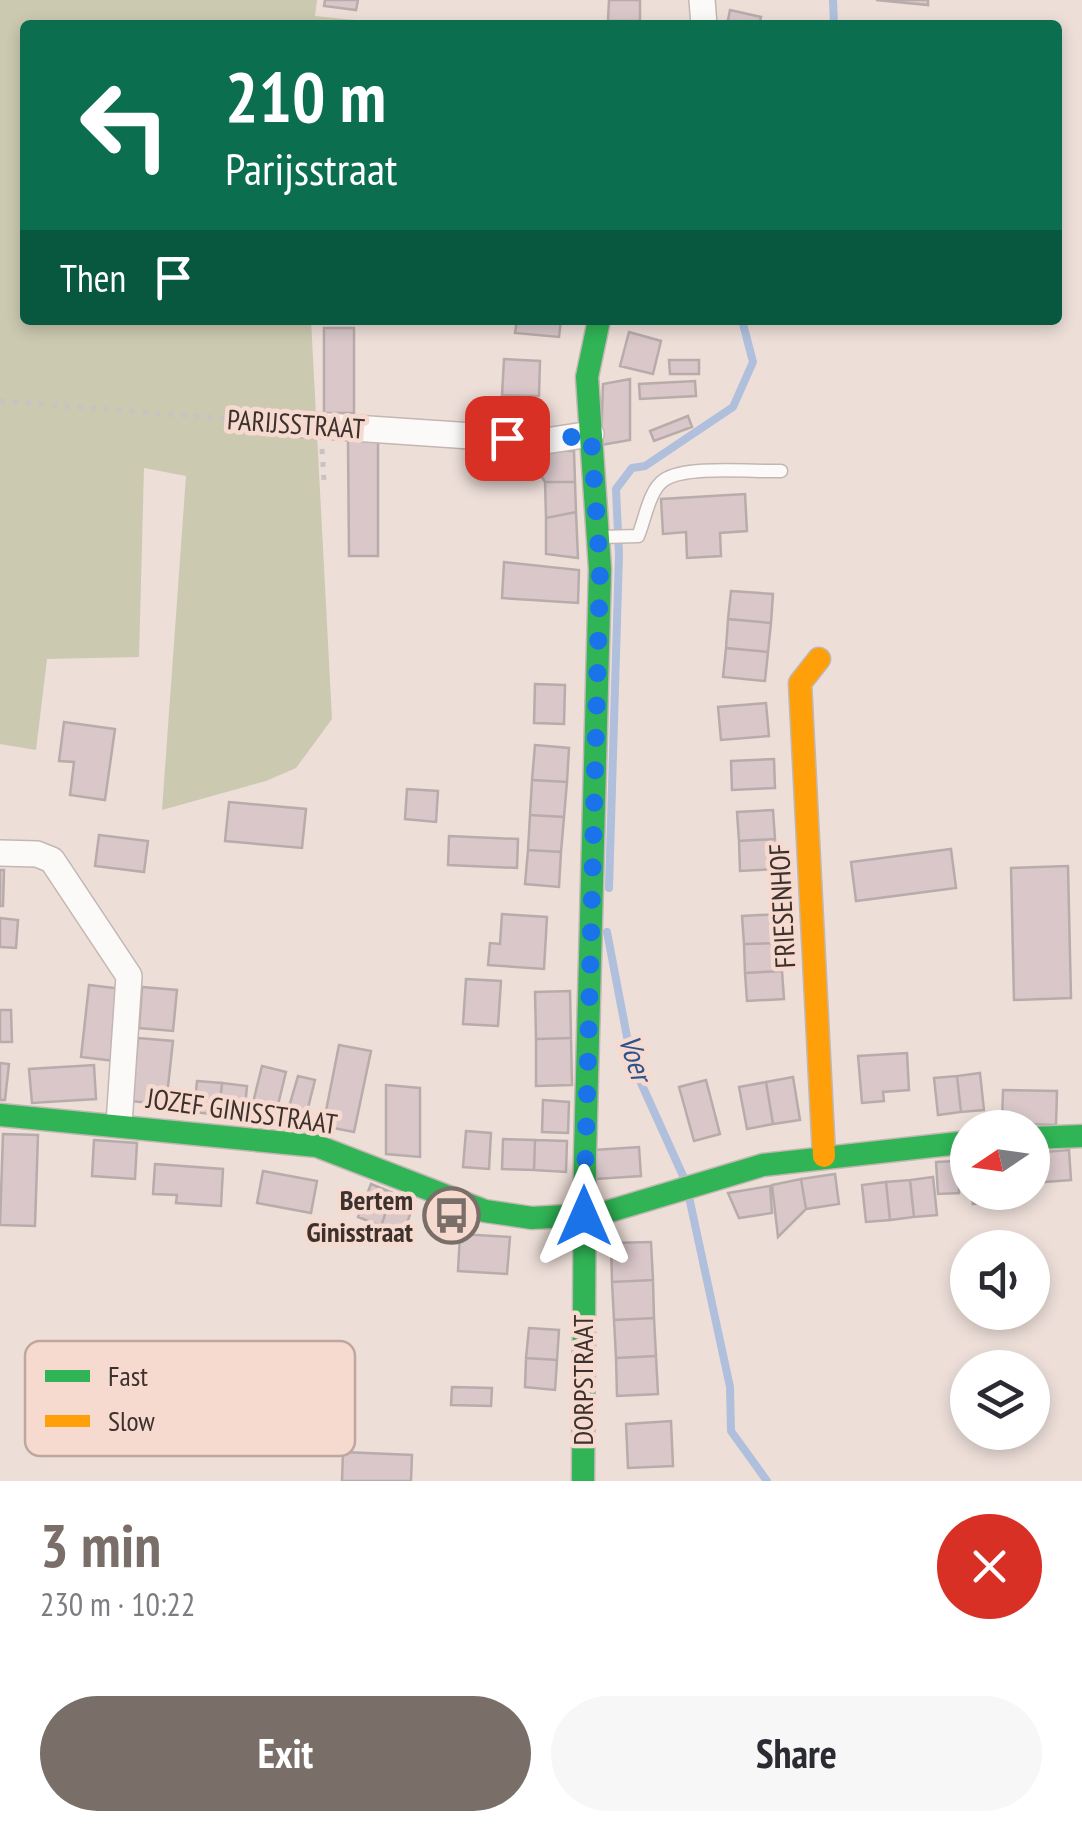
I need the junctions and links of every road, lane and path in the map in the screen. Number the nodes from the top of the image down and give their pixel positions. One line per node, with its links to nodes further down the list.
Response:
1 (598, 325): 4 (street, DORPSTRAAT)
2 (0, 401): 3 (path, PARIJSSTRAAT)
3 (307, 425): 4 (street, PARIJSSTRAAT); 6 (path)
4 (591, 434): 7 (street, DORPSTRAAT)
5 (781, 472): 7 (lane)
6 (324, 481)
7 (604, 538): 16 (street, DORPSTRAAT)
8 (819, 659): 15 (street, FRIESENHOF)
9 (0, 854): 11 (street)
10 (0, 1115): 11 (street, JOZEF GINISSTRAAT)
11 (119, 1124): 16 (street, JOZEF GINISSTRAAT)
12 (1082, 1136): 13 (street)
13 (1050, 1137)
14 (950, 1144): 15 (street, JOZEF GINISSTRAAT)
15 (824, 1156): 16 (street, JOZEF GINISSTRAAT)
16 (584, 1216): 17 (street, DORPSTRAAT)
17 (583, 1481)

